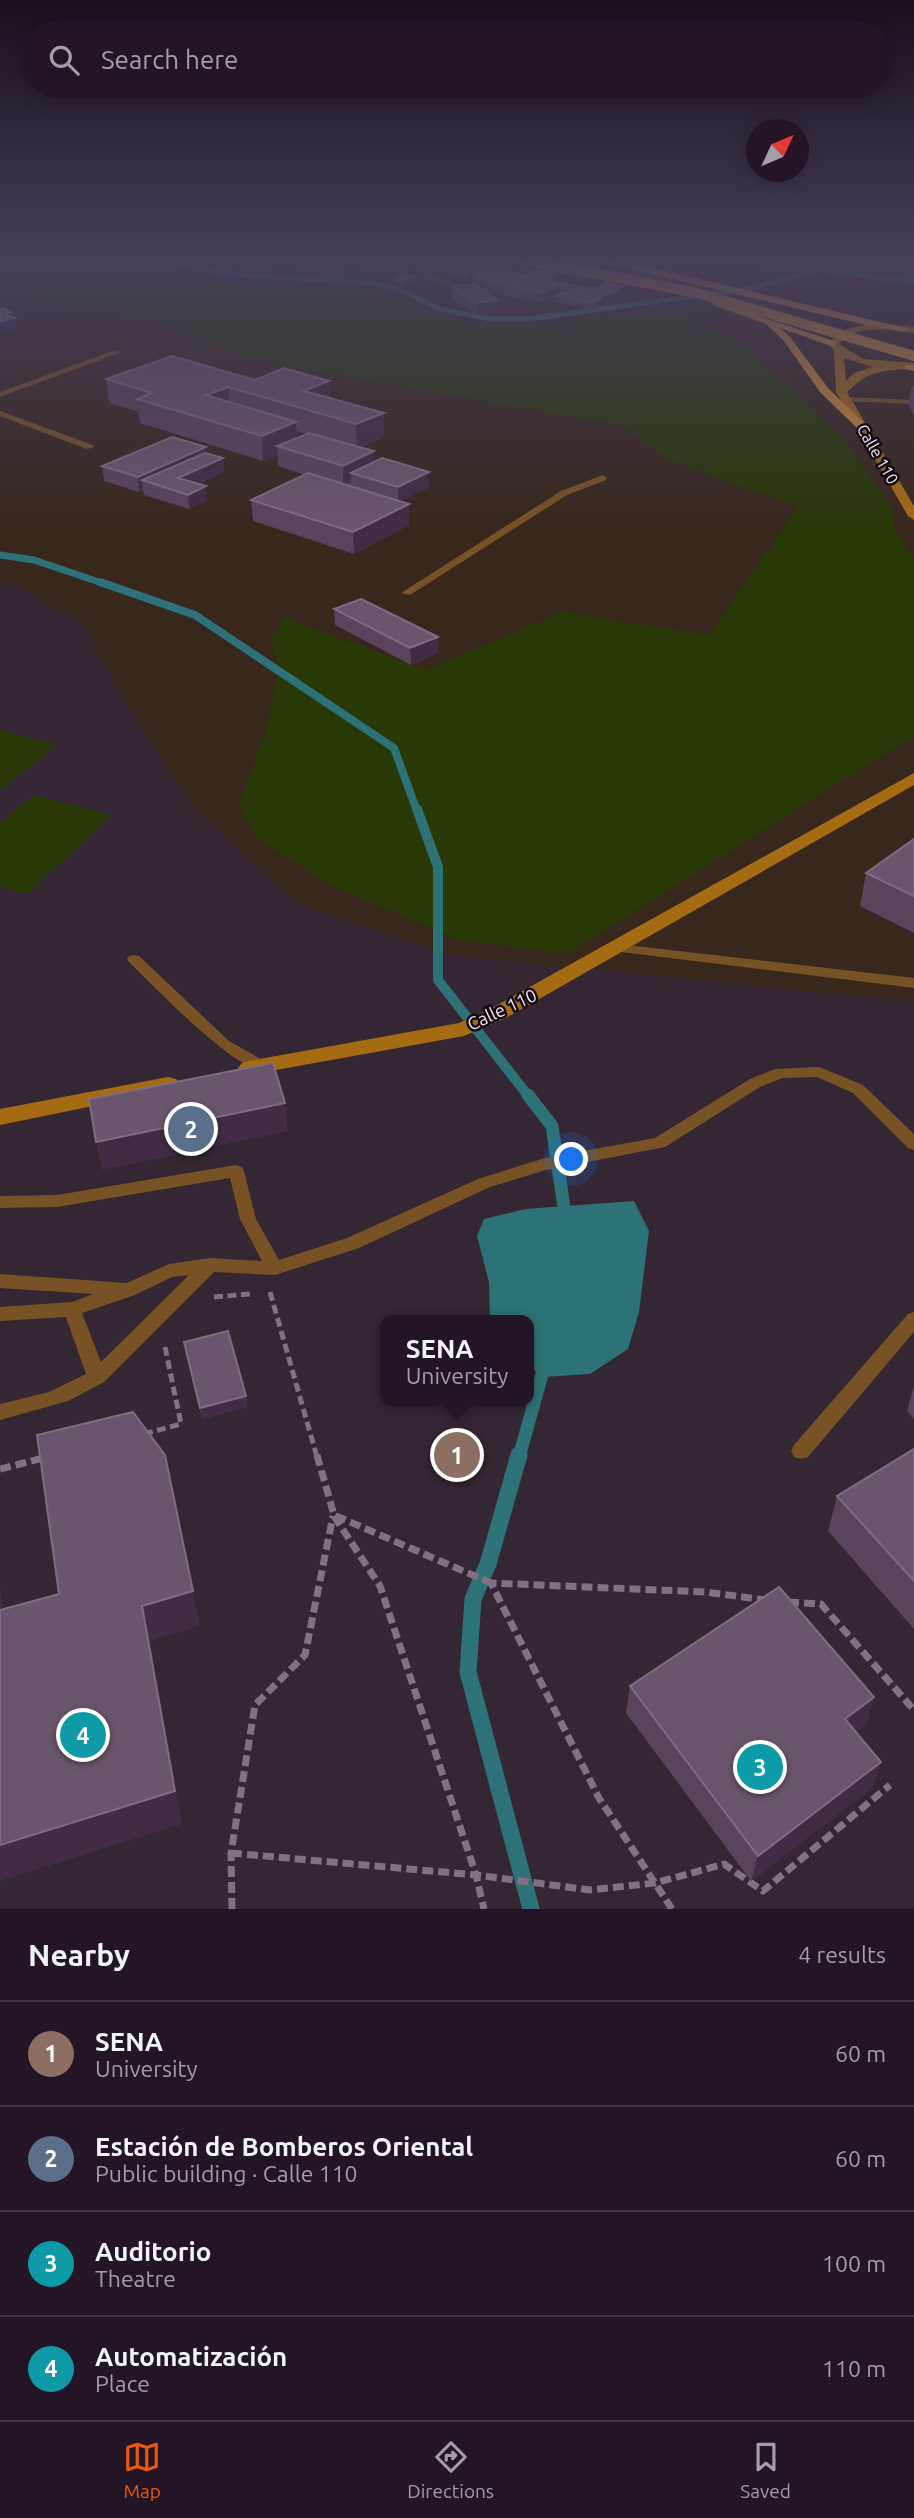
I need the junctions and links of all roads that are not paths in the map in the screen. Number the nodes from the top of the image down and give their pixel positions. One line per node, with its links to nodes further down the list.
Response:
1 (795, 349): 12 (highway)
2 (836, 349): 9 (main road)
3 (840, 349): 7 (main road)
4 (890, 349): 6 (highway, bridge)
5 (118, 352): 8 (lane)
6 (914, 356)
7 (910, 367): 9 (main road)
8 (0, 394)
9 (844, 396): 10 (lane); 12 (main road, Calle 110)
10 (914, 402)
11 (0, 413): 13 (lane)
12 (862, 426): 15 (main road, Calle 110)
13 (90, 447)
14 (603, 478): 16 (lane)
15 (914, 516)
16 (406, 593)
17 (914, 778): 18 (main road, Calle 110)
18 (618, 948): 20 (lane); 21 (main road, Calle 110)
19 (134, 959): 21 (lane)
20 (914, 983)
21 (261, 1066): 22 (main road, Calle 110)
22 (234, 1071)
23 (193, 1079): 24 (main road)
24 (0, 1117)
25 (914, 1144): 28 (lane)
26 (0, 1202): 28 (lane)
27 (210, 1265): 28 (lane); 30 (lane); 34 (lane)
28 (275, 1268)
29 (0, 1281): 30 (lane)
30 (129, 1290): 31 (lane)
31 (72, 1309): 32 (lane); 34 (lane)
32 (0, 1314)
33 (914, 1319): 36 (lane)
34 (97, 1377): 35 (lane)
35 (0, 1412)
36 (801, 1451)

